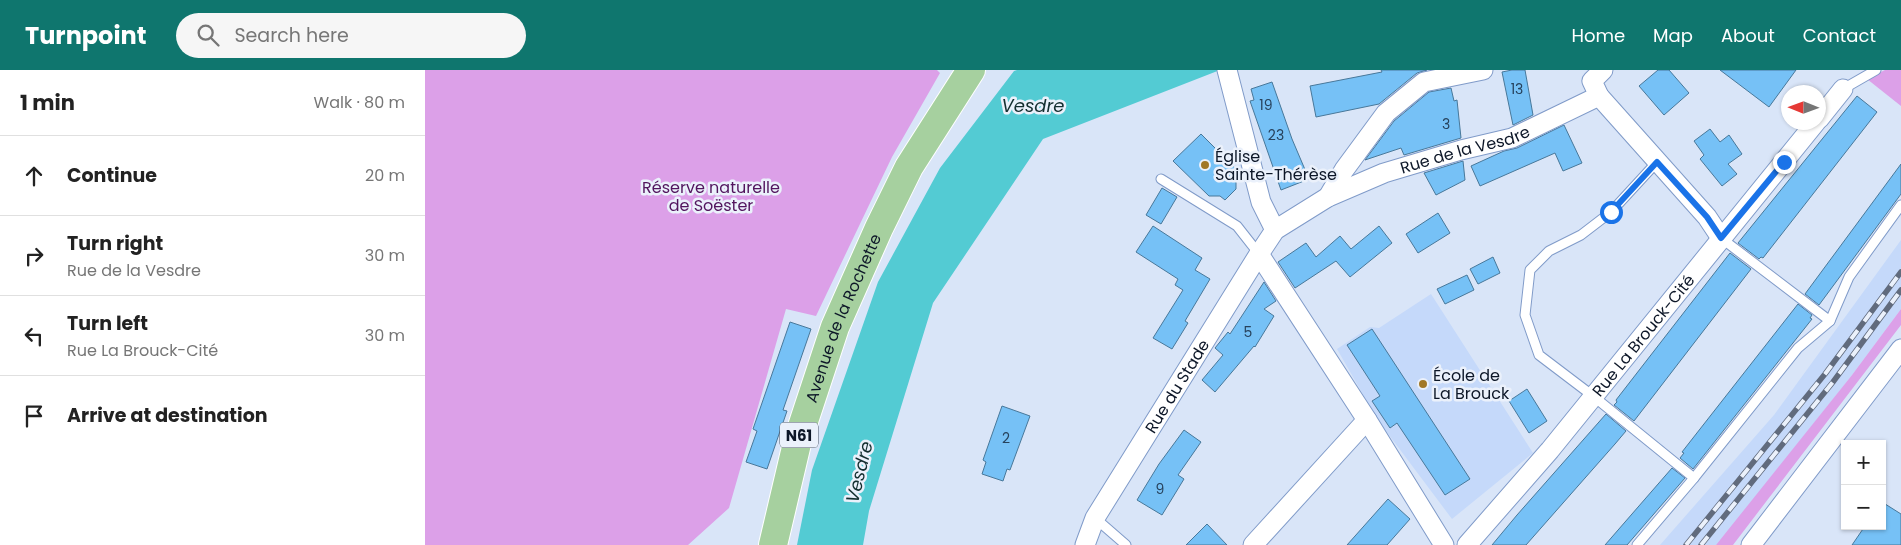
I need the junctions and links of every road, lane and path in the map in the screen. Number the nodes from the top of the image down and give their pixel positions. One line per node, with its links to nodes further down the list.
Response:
1 (971, 70): 23 (main road, Avenue de la Rochette / N61)
2 (1227, 70): 14 (street)
3 (1483, 70): 12 (street, Rue de la Vesdre)
4 (1603, 70): 7 (street)
5 (1876, 70): 6 (lane)
6 (1843, 89): 8 (street)
7 (1599, 96): 10 (street); 12 (street, Rue de la Vesdre)
8 (1826, 110)
9 (1809, 130): 15 (street, Rue La Brouck-Cité)
10 (1657, 162): 15 (street); 19 (lane)
11 (1161, 179): 16 (lane)
12 (1328, 197): 14 (street, Rue de la Vesdre)
13 (1901, 205): 17 (lane)
14 (1275, 230): 16 (street, Rue du Stade)
15 (1721, 238): 17 (lane); 19 (street, Rue La Brouck-Cité)
16 (1259, 254): 20 (street); 22 (street, Rue du Stade)
17 (1830, 321): 21 (lane)
18 (1901, 349): 30 (street)
19 (1593, 396): 21 (lane); 28 (street, Rue La Brouck-Cité)
20 (1367, 420): 26 (street); 27 (street)
21 (1694, 478): 29 (lane)
22 (1095, 518): 24 (street, Rue du Stade); 25 (lane)
23 (773, 545)
24 (1085, 545)
25 (1126, 545)
26 (1253, 545)
27 (1444, 545)
28 (1467, 545)
29 (1637, 545)
30 (1751, 545)

